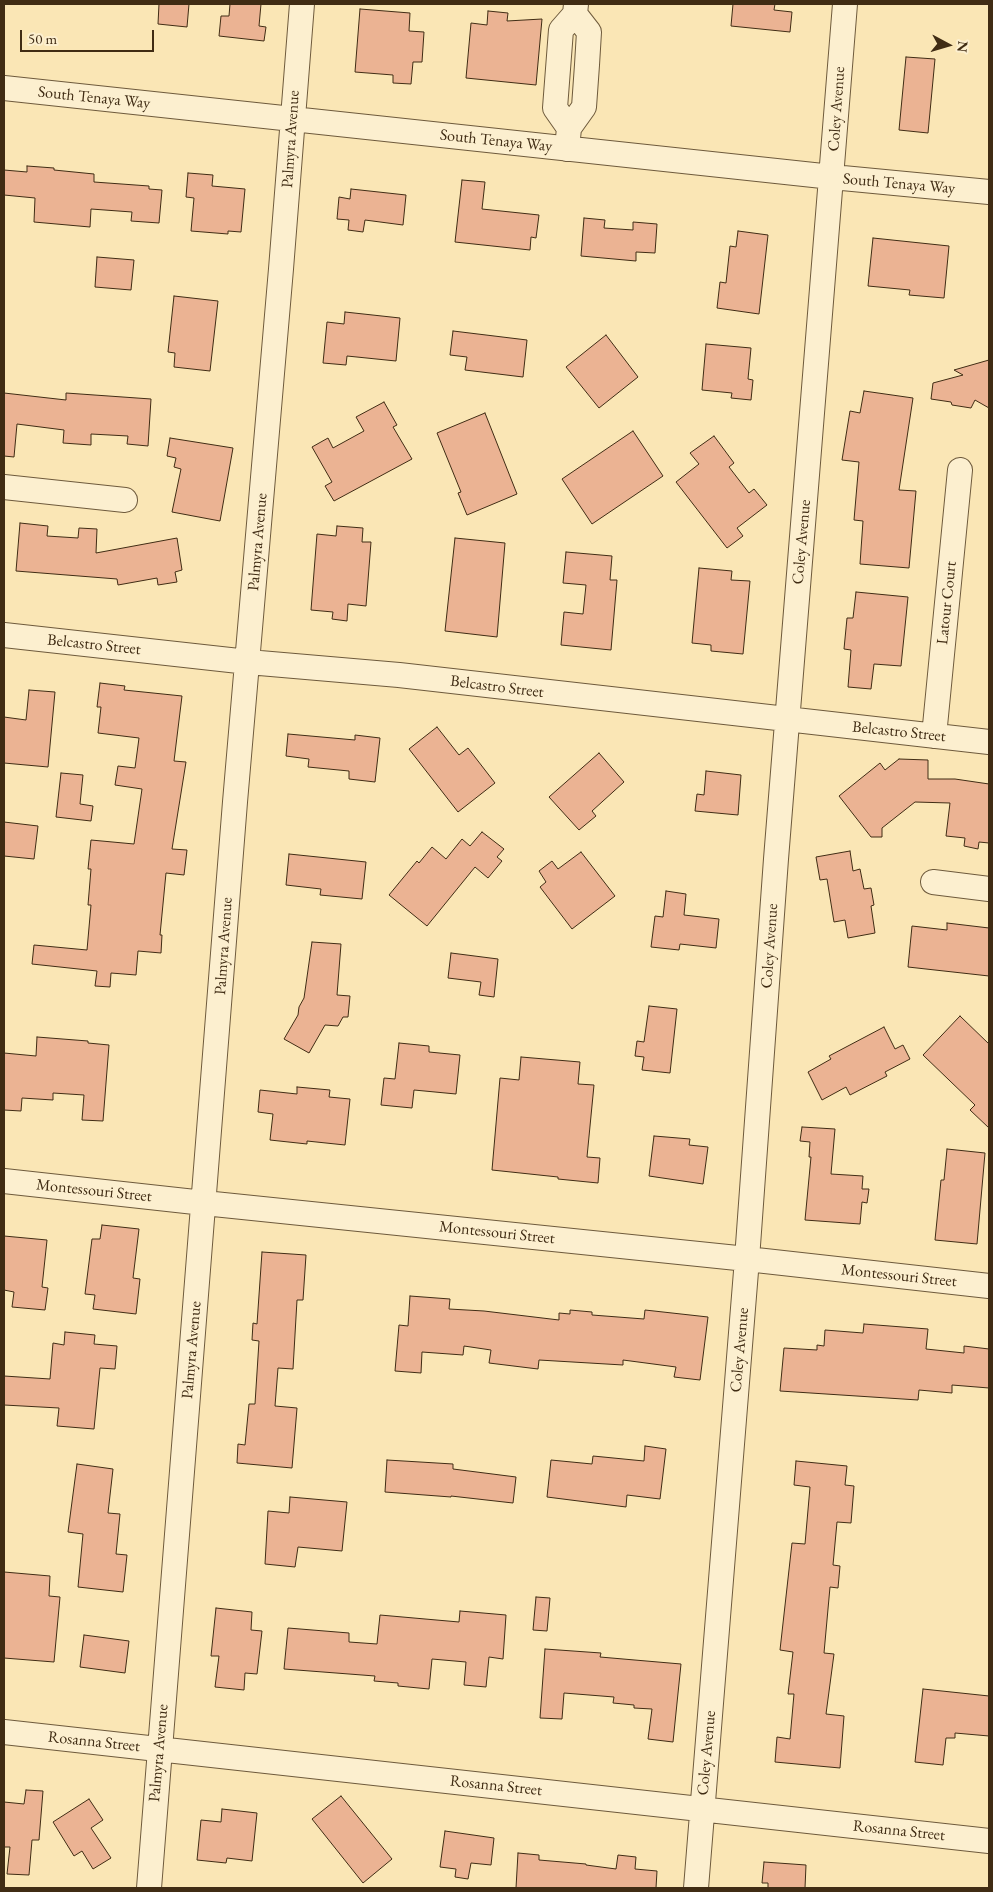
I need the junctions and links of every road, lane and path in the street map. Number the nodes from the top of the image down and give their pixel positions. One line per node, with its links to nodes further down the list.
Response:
1 (302, 4): 7 (street, Palmyra Avenue)
2 (845, 4): 9 (street, Coley Avenue)
3 (575, 9): 4 (street); 5 (street)
4 (558, 63): 5 (street); 8 (street)
5 (587, 65): 8 (street)
6 (4, 88): 7 (street, South Tenaya Way)
7 (293, 119): 8 (street, South Tenaya Way); 15 (street, Palmyra Avenue)
8 (568, 138): 9 (street, South Tenaya Way)
9 (832, 177): 10 (street, South Tenaya Way); 16 (street, Coley Avenue)
10 (989, 192)
11 (960, 470): 17 (street, Latour Court)
12 (4, 487): 13 (street)
13 (125, 500)
14 (4, 635): 15 (street, Belcastro Street)
15 (248, 662): 16 (street, Belcastro Street); 22 (street, Palmyra Avenue)
16 (787, 720): 17 (street, Belcastro Street); 23 (street, Coley Avenue)
17 (934, 736): 18 (street, Belcastro Street)
18 (989, 742)
19 (933, 882): 20 (street)
20 (989, 889)
21 (4, 1181): 22 (street, Montessouri Street)
22 (204, 1204): 23 (street, Montessouri Street); 26 (street, Palmyra Avenue)
23 (747, 1259): 24 (street, Montessouri Street); 27 (street, Coley Avenue)
24 (989, 1286)
25 (4, 1732): 26 (street, Rosanna Street)
26 (160, 1749): 27 (street, Rosanna Street); 29 (street, Palmyra Avenue)
27 (702, 1809): 28 (street, Rosanna Street); 30 (street, Coley Avenue)
28 (989, 1841)
29 (149, 1888)
30 (696, 1888)

